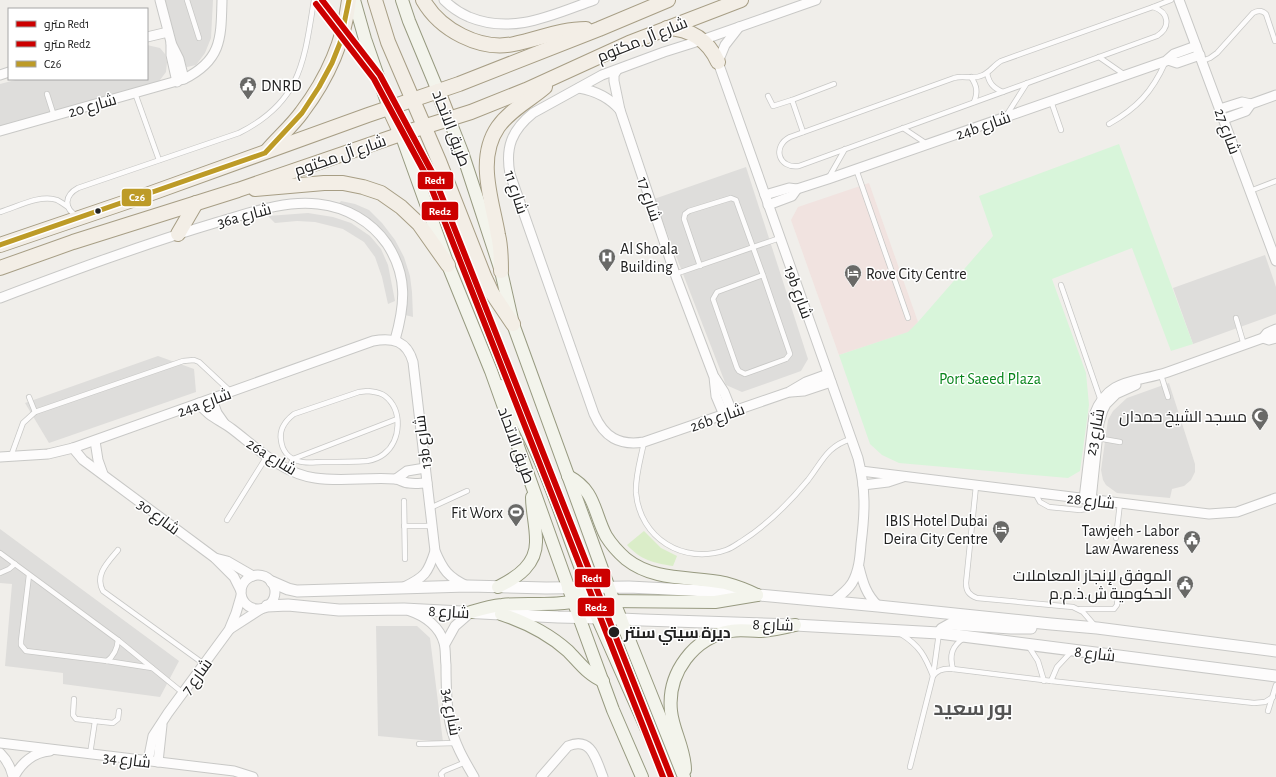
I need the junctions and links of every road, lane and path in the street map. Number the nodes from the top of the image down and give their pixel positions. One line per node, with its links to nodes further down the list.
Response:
1 (160, 0): 21 (street)
2 (187, 0): 23 (lane)
3 (222, 0): 36 (street, شارع 20)
4 (314, 0): 68 (lane)
5 (349, 0): 67 (main road)
6 (354, 0): 51 (main road, طريق الاتحاد)
7 (376, 0): 46 (main road)
8 (402, 0): 40 (main road, طريق الاتحاد)
9 (423, 0): 20 (main road)
10 (444, 0): 11 (street)
11 (594, 0)
12 (668, 0): 20 (main road, شارع آل مكتوم)
13 (741, 0): 19 (main road, شارع آل مكتوم)
14 (816, 0): 18 (street, شارع 11)
15 (1170, 0): 17 (lane)
16 (1179, 0): 26 (street, شارع 27)
17 (1153, 7): 27 (lane); 32 (lane)
18 (739, 27): 24 (street, شارع 11); 30 (street)
19 (667, 28): 24 (main road); 34 (main road, شارع آل مكتوم)
20 (599, 29): 40 (main road, شارع آل مكتوم)
21 (168, 32): 22 (street); 36 (street)
22 (148, 37)
23 (199, 38)
24 (702, 40): 30 (main road); 31 (street, شارع 11)
25 (1275, 41): 28 (lane)
26 (1196, 46): 28 (street, شارع 27); 29 (street, 24b شارع)
27 (1099, 57): 33 (lane); 37 (lane)
28 (1201, 58): 29 (street, 24b شارع); 52 (street, شارع 27)
29 (1167, 61): 33 (street, 24b شارع); 58 (lane)
30 (718, 62): 75 (street, 19b شارع)
31 (617, 70): 39 (street, شارع 11); 53 (street, شارع 17)
32 (987, 72): 35 (lane); 41 (lane)
33 (1125, 75): 48 (street, 24b شارع)
34 (553, 77): 56 (main road, شارع آل مكتوم); 89 (main road)
35 (971, 77): 49 (lane); 63 (lane)
36 (180, 80): 42 (street, شارع 20)
37 (1027, 83): 41 (lane); 55 (lane)
38 (834, 84): 47 (lane)
39 (579, 88): 53 (street); 118 (street, شارع 11)
40 (438, 91): 46 (main road, شارع آل مكتوم); 56 (main road, طريق الاتحاد)
41 (1003, 92): 49 (lane)
42 (135, 93): 54 (street, شارع 20); 68 (lane)
43 (47, 94): 54 (lane)
44 (1276, 95): 50 (street)
45 (768, 96): 47 (lane)
46 (412, 100): 51 (main road, شارع آل مكتوم); 59 (main road)
47 (792, 100): 63 (lane)
48 (1051, 101): 55 (street, 24b شارع); 61 (lane)
49 (974, 102): 60 (lane)
50 (1251, 104): 52 (street); 57 (street)
51 (389, 108): 64 (main road, طريق الاتحاد); 67 (main road, شارع آل مكتوم)
52 (1220, 109): 57 (street, شارع 27)
53 (620, 110): 90 (street, شارع 17)
54 (54, 116): 62 (street, شارع 20)
55 (1006, 117): 65 (street, 24b شارع)
56 (449, 119): 59 (main road, شارع آل مكتوم); 89 (main road, طريق الاتحاد)
57 (1224, 119): 74 (street, شارع 27)
58 (1109, 124)
59 (424, 127): 64 (main road, شارع آل مكتوم); 96 (main road)
60 (904, 128): 65 (lane); 66 (lane)
61 (1060, 130)
62 (0, 131)
63 (803, 132): 66 (lane)
64 (400, 134): 73 (main road, شارع آل مكتوم); 86 (main road, طريق الاتحاد)
65 (926, 144): 69 (street, 24b شارع)
66 (845, 149): 70 (lane)
67 (265, 153): 80 (main road, شارع آل مكتوم)
68 (159, 160): 78 (lane)
69 (856, 169): 70 (street, 24b شارع); 94 (lane)
70 (828, 179): 72 (street, 24b شارع)
71 (1276, 181): 74 (lane)
72 (797, 189): 75 (street, 24b شارع); 77 (street, 24b شارع)
73 (238, 190): 76 (main road, شارع آل مكتوم); 86 (main road)
74 (1250, 191): 85 (street, شارع 27)
75 (765, 195): 77 (street, 19b شارع)
76 (196, 203): 81 (main road); 88 (main road, شارع آل مكتوم)
77 (768, 205): 82 (street, 19b شارع)
78 (68, 207): 79 (lane); 80 (lane)
79 (0, 212)
80 (83, 217): 83 (main road, شارع آل مكتوم)
81 (178, 234): 93 (street, 36a شارع); 100 (street, 36a شارع)
82 (780, 238): 84 (lane); 104 (street, 19b شارع)
83 (0, 245)
84 (753, 247): 87 (lane); 87 (lane); 91 (lane)
85 (1276, 261)
86 (448, 265): 102 (main road, طريق الاتحاد)
87 (700, 266): 90 (lane)
88 (0, 268)
89 (501, 272): 96 (main road, طريق الاتحاد)
90 (675, 274): 112 (street, شارع 17)
91 (763, 275): 91 (lane)
92 (1062, 285): 109 (lane)
93 (0, 298)
94 (908, 318)
95 (1236, 318): 101 (lane)
96 (513, 324): 130 (main road, طريق الاتحاد)
97 (1276, 329): 98 (street, شارع 23)
98 (1263, 338): 99 (street, شارع 23); 101 (street, شارع 23)
99 (1276, 338)
100 (395, 340): 105 (street, 24a شارع); 126 (street, 13b شارع)
101 (1244, 345): 103 (street, شارع 23)
102 (491, 372): 136 (main road, طريق الاتحاد); 167 (main road)
103 (1157, 376): 107 (lane); 109 (street, شارع 23); 115 (street, شارع 23)
104 (829, 378): 112 (street, 26b شارع); 116 (street, 19b شارع)
105 (231, 392): 108 (street, 24a شارع); 111 (lane)
106 (29, 397): 111 (lane)
107 (1168, 397)
108 (212, 399): 110 (street, 24a شارع); 114 (street, 26a شارع)
109 (1101, 401): 115 (street, شارع 23)
110 (199, 403): 114 (street, 26a شارع); 117 (street, 24a شارع)
111 (35, 412): 122 (lane)
112 (728, 414): 118 (street, 26b شارع)
113 (397, 419): 125 (lane); 125 (lane); 125 (lane)
114 (224, 424): 123 (street, 26a شارع)
115 (1094, 438): 119 (lane); 140 (street, شارع 23)
116 (851, 439): 118 (lane); 128 (street, 19b شارع)
117 (95, 441): 120 (street, 24a شارع); 129 (street)
118 (644, 442)
119 (1120, 442)
120 (73, 448): 122 (street, 24a شارع); 129 (street, شارع 30)
121 (0, 453): 122 (street, 24a شارع)
122 (11, 456): 124 (street, 24a شارع)
123 (268, 456): 127 (street, 26a شارع); 144 (lane)
124 (0, 457)
125 (293, 459): 127 (lane)
126 (425, 468): 132 (street, 26a شارع); 133 (street, 13b شارع)
127 (288, 469): 132 (street, 26a شارع)
128 (861, 471): 131 (street, شارع 28); 134 (street, 19b شارع)
129 (103, 474): 151 (street, شارع 30)
130 (568, 476): 163 (main road, طريق الاتحاد); 165 (main road)
131 (903, 477): 134 (street, شارع 28); 135 (street, شارع 28)
132 (396, 479): 133 (street, 26a شارع)
133 (427, 483): 143 (street, 13b شارع)
134 (863, 485): 154 (street, 19b شارع)
135 (976, 486): 138 (street, شارع 28); 173 (lane)
136 (533, 488): 160 (main road); 162 (main road, طريق الاتحاد)
137 (467, 491): 143 (lane)
138 (1035, 493): 140 (street, شارع 28); 140 (lane)
139 (1276, 498): 142 (street, شارع 28)
140 (1092, 500): 142 (street, شارع 28)
141 (404, 501): 145 (lane)
142 (1120, 503): 147 (lane)
143 (430, 508): 146 (street, 13b شارع)
144 (226, 520)
145 (404, 526): 146 (lane); 152 (lane)
146 (432, 526): 149 (street, 13b شارع)
147 (1116, 538)
148 (118, 550): 192 (lane)
149 (435, 551): 159 (street, 13b شارع); 161 (street, 13b شارع)
150 (0, 553): 153 (lane)
151 (214, 558): 157 (street, شارع 30); 164 (street, شارع 30)
152 (405, 559)
153 (15, 564): 155 (lane); 156 (lane)
154 (859, 567): 169 (street, 19b شارع); 170 (street, 19b شارع)
155 (0, 573)
156 (29, 574): 186 (lane); 191 (lane)
157 (254, 576): 158 (street); 164 (street)
158 (272, 582): 161 (street, شارع 8); 171 (street)
159 (468, 586): 160 (street, شارع 8); 161 (street, شارع 8)
160 (498, 587): 162 (street, شارع 8)
161 (404, 588)
162 (568, 588): 167 (main road, طريق الاتحاد); 167 (street, شارع 8)
163 (609, 588): 165 (street, شارع 8); 167 (main road); 168 (main road, طريق الاتحاد)
164 (241, 593): 171 (street); 182 (street, شارع 7)
165 (757, 594): 168 (main road); 169 (street, شارع 8)
166 (1118, 594): 173 (lane)
167 (588, 598): 168 (main road); 174 (main road); 176 (main road, طريق الاتحاد); 177 (main road); 178 (main road)
168 (614, 602): 178 (main road, طريق الاتحاد)
169 (832, 602): 170 (street, شارع 8)
170 (878, 606): 179 (street, شارع 8)
171 (265, 607): 172 (street, شارع 8); 182 (street, شارع 7)
172 (404, 609): 174 (street, شارع 8); 187 (street)
173 (1078, 609): 181 (lane)
174 (471, 612): 175 (street, شارع 8); 187 (street)
175 (501, 614): 176 (street, شارع 8); 197 (main road)
176 (579, 617): 177 (street, شارع 8); 197 (main road, طريق الاتحاد)
177 (598, 618): 178 (street, شارع 8); 225 (main road)
178 (621, 619): 180 (street, شارع 8); 226 (main road, طريق الاتحاد)
179 (1051, 624): 181 (street, شارع 8); 184 (street)
180 (795, 625): 183 (street, شارع 8); 226 (main road)
181 (1097, 628): 190 (street, شارع 8)
182 (229, 630): 192 (street, شارع 7)
183 (888, 630): 184 (street, شارع 8); 195 (lane)
184 (939, 633): 185 (street, شارع 8); 195 (lane)
185 (966, 637): 188 (street, شارع 8); 194 (lane)
186 (118, 640): 191 (lane); 193 (lane)
187 (445, 644): 209 (street, شارع 34)
188 (1026, 644): 189 (street, شارع 8); 198 (lane)
189 (1074, 650): 196 (street, شارع 8); 199 (lane)
190 (1276, 651)
191 (106, 661): 193 (lane)
192 (204, 664): 201 (street, شارع 7)
193 (153, 669): 201 (lane)
194 (953, 669): 195 (lane); 198 (lane)
195 (933, 676): 217 (lane)
196 (1276, 676)
197 (603, 681): 224 (main road, طريق الاتحاد)
198 (1044, 681): 199 (lane)
199 (1050, 681): 202 (lane)
200 (1276, 685): 202 (lane)
201 (184, 693): 207 (street, شارع 7)
202 (1273, 697): 205 (lane)
203 (74, 699): 206 (lane)
204 (120, 711): 206 (lane)
205 (1268, 711)
206 (95, 722): 213 (lane)
207 (163, 722): 214 (street, شارع 7); 215 (street, شارع 7)
208 (0, 743): 211 (street, شارع 34)
209 (456, 743): 210 (lane); 216 (street, شارع 34)
210 (420, 744)
211 (57, 751): 213 (street, شارع 34); 218 (street)
212 (0, 753): 218 (street)
213 (90, 754): 214 (street, شارع 34)
214 (148, 761): 215 (street, شارع 34)
215 (158, 762): 219 (street, شارع 34)
216 (466, 762): 220 (lane); 221 (street, شارع 34)
217 (910, 767)
218 (14, 777)
219 (254, 777)
220 (442, 777)
221 (474, 777)
222 (541, 777): 223 (street)
223 (603, 777)
224 (642, 777)
225 (668, 777)
226 (684, 777)

